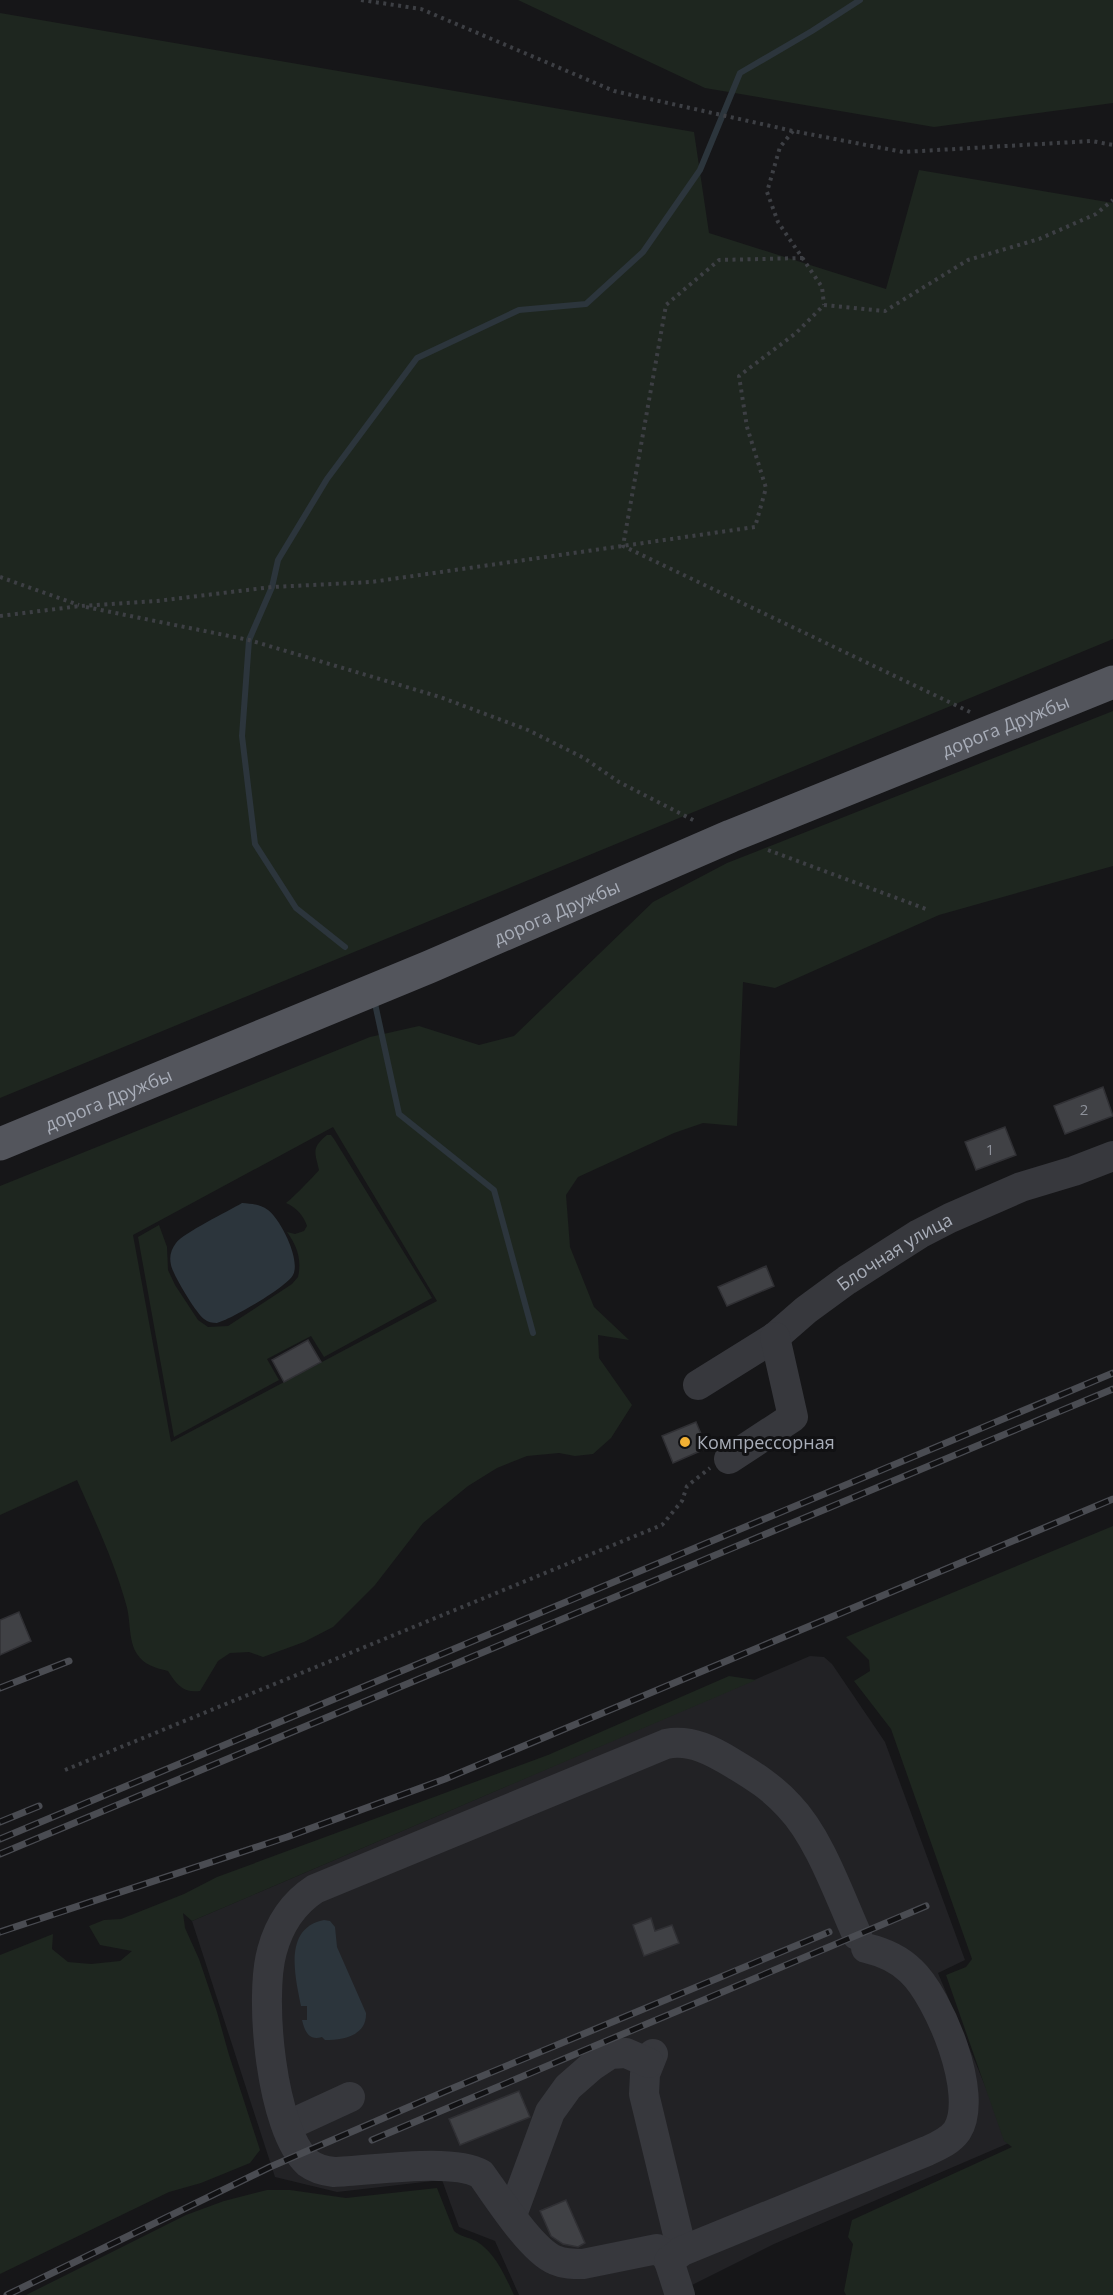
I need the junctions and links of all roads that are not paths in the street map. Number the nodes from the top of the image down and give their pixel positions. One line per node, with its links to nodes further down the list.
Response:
1 (1113, 682): 2 (main road, дорога Дружбы)
2 (0, 1144)
3 (1113, 1156): 4 (street, Блочная улица)
4 (775, 1337): 5 (street, Блочная улица); 6 (street)
5 (698, 1386)
6 (729, 1459)
7 (350, 2097): 8 (street)
8 (286, 2126): 9 (street); 10 (street)
9 (512, 2215): 10 (street); 10 (street)
10 (675, 2256): 11 (street)
11 (680, 2295)

